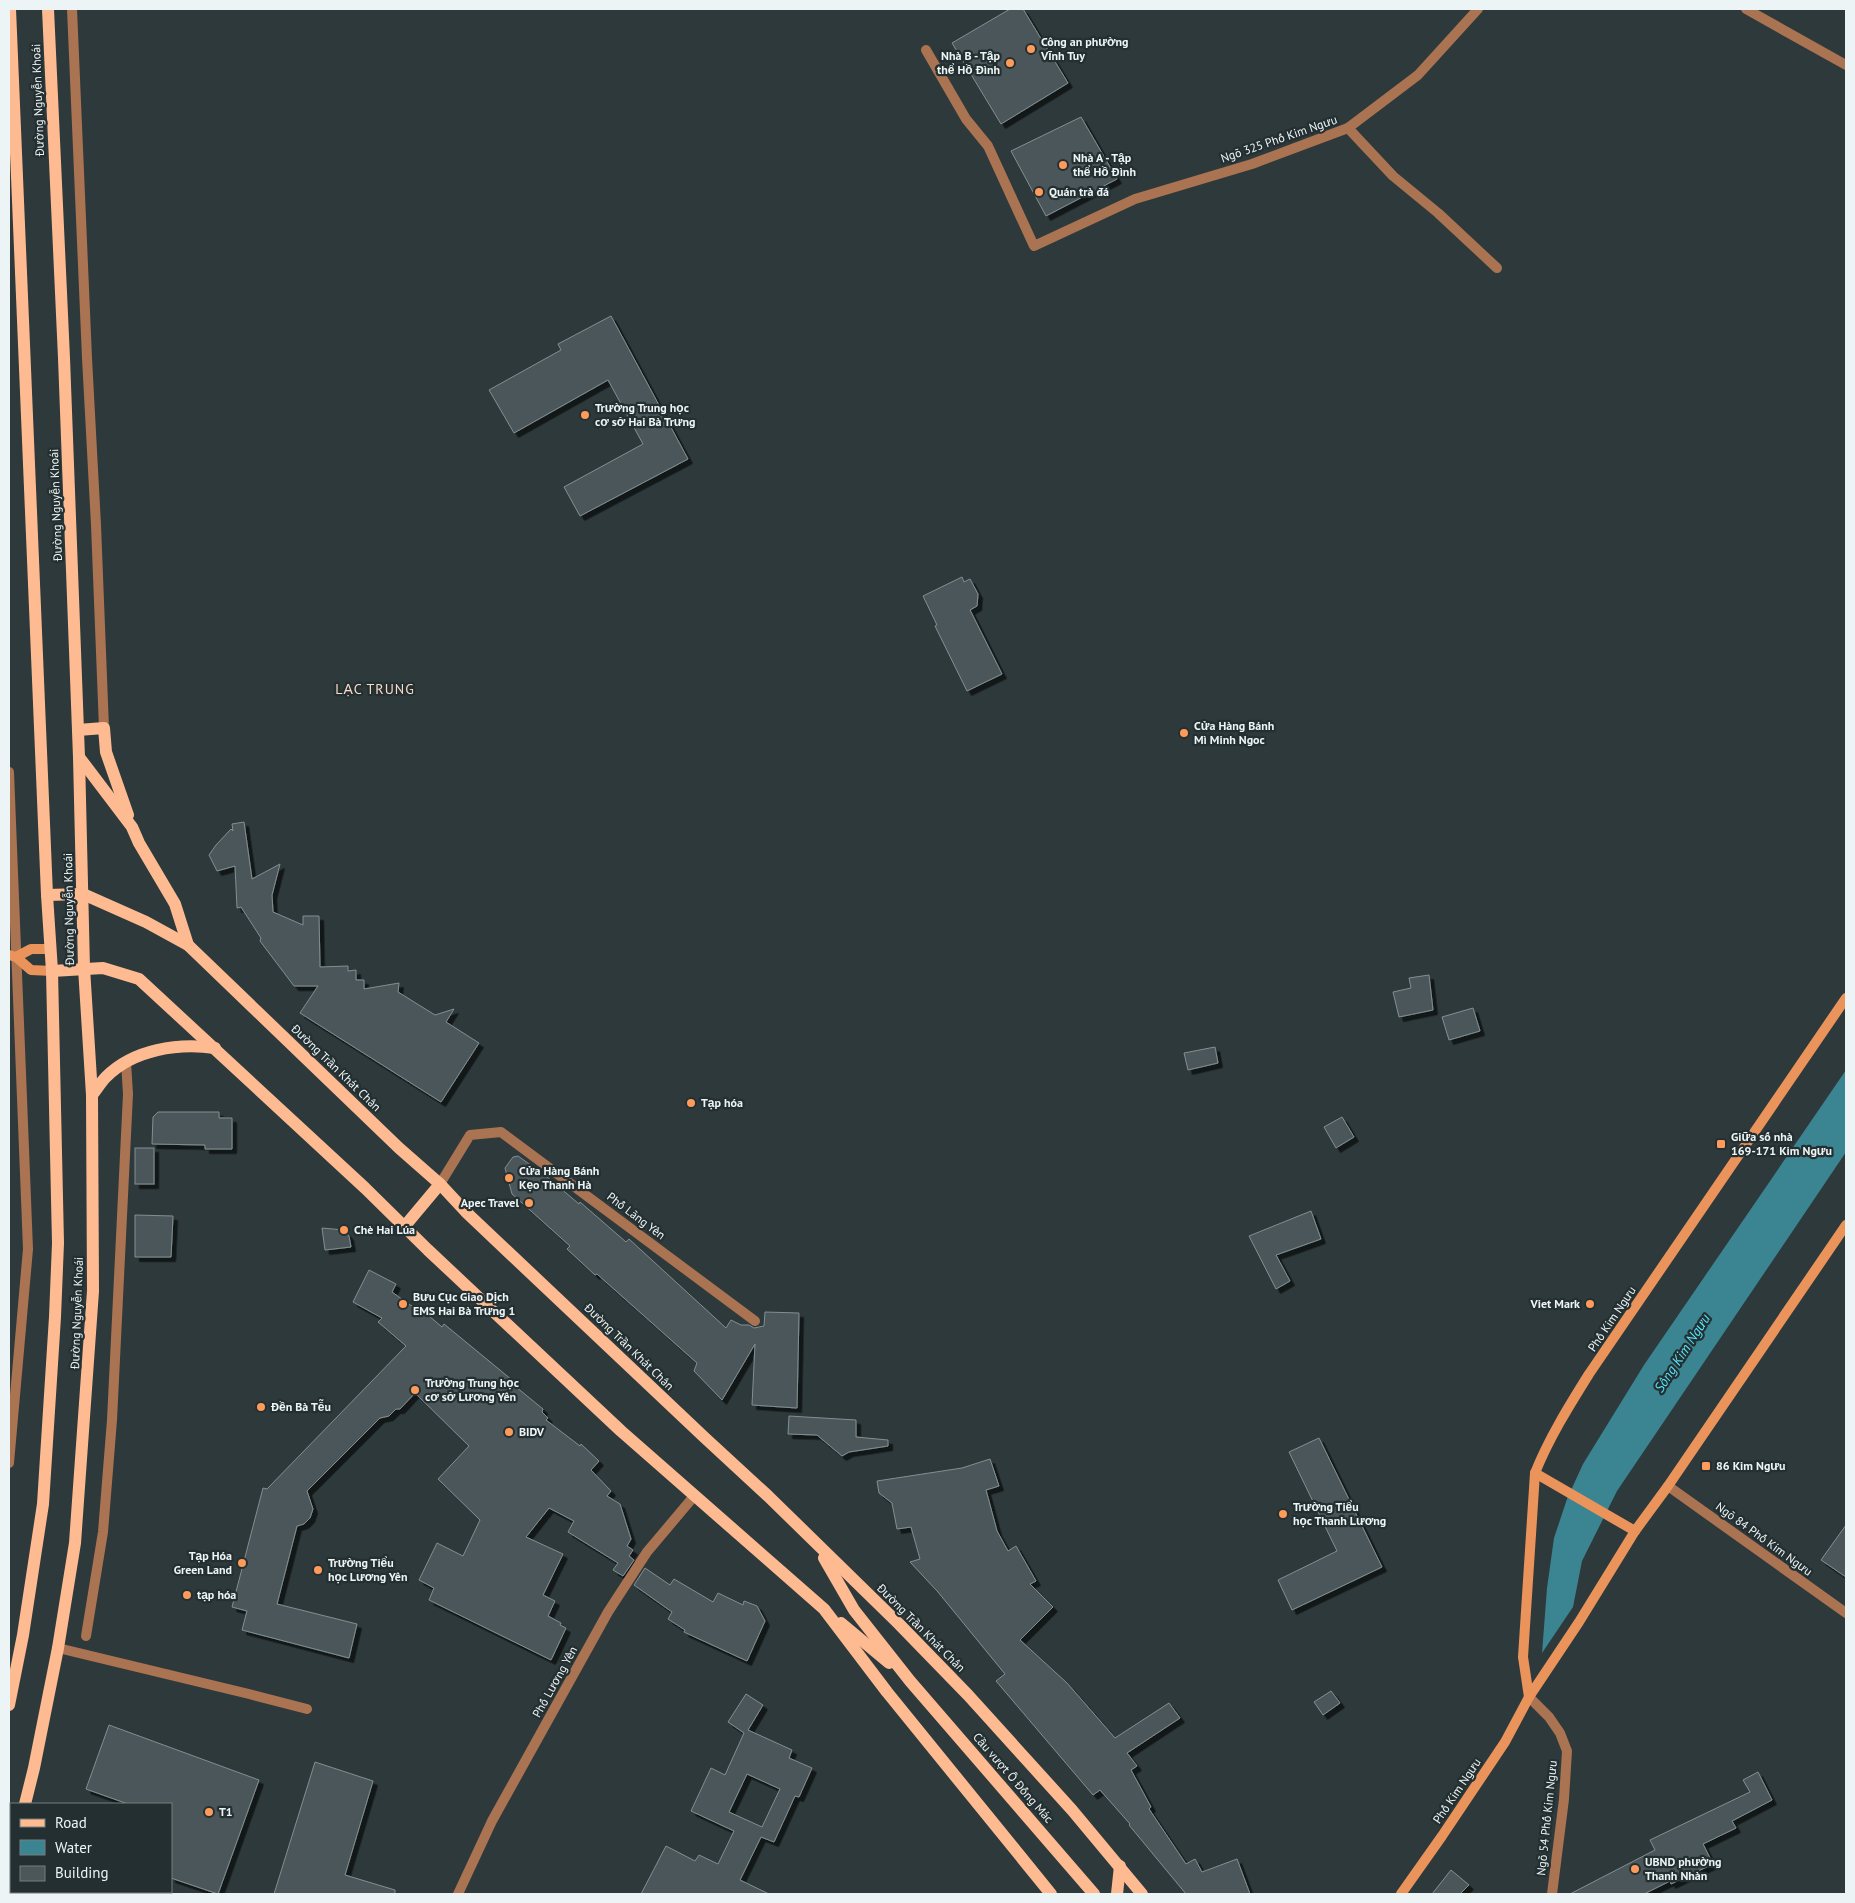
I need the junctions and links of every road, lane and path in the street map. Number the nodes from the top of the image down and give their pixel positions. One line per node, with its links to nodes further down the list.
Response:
1 (10, 9): 16 (main road, Đường Nguyễn Khoái)
2 (48, 9): 11 (main road, Đường Nguyễn Khoái)
3 (72, 9): 10 (street)
4 (1478, 9): 8 (street, Ngõ 325 Phố Kim Ngưu)
5 (1746, 9): 7 (street)
6 (926, 50): 8 (street, Ngõ 325 Phố Kim Ngưu)
7 (1846, 65)
8 (1348, 128): 9 (street)
9 (1498, 268)
10 (104, 728): 11 (main road); 14 (main road)
11 (78, 730): 12 (main road, Đường Nguyễn Khoái)
12 (80, 757): 14 (main road); 15 (main road, Đường Nguyễn Khoái)
13 (9, 772): 19 (street)
14 (132, 827): 17 (main road)
15 (83, 894): 16 (main road, Đường Trần Khát Chân); 17 (main road, Đường Trần Khát Chân); 20 (main road, Đường Nguyễn Khoái)
16 (47, 895): 18 (main road, Đường Nguyễn Khoái)
17 (188, 945): 26 (main road, Đường Trần Khát Chân)
18 (50, 949): 19 (main road); 21 (main road, Đường Nguyễn Khoái)
19 (13, 956): 21 (main road); 30 (street)
20 (84, 968): 21 (main road); 23 (main road); 25 (main road, Đường Nguyễn Khoái)
21 (52, 971): 42 (main road, Đường Nguyễn Khoái)
22 (1846, 998): 31 (main road, Phố Kim Ngưu)
23 (215, 1048): 24 (main road); 28 (main road)
24 (126, 1062): 25 (main road); 38 (street)
25 (92, 1095): 39 (main road, Đường Nguyễn Khoái)
26 (440, 1184): 28 (main road); 29 (street, Phố Lãng Yên); 35 (main road, Đường Trần Khát Chân)
27 (1846, 1225): 32 (main road, Phố Kim Ngưu)
28 (404, 1227): 33 (main road)
29 (755, 1321)
30 (9, 1463)
31 (1535, 1473): 34 (main road); 41 (main road, Phố Kim Ngưu)
32 (1668, 1486): 34 (main road, Phố Kim Ngưu); 37 (street, Ngõ 84 Phố Kim Ngưu)
33 (695, 1494): 36 (main road); 46 (street, Phố Lương Yên)
34 (1635, 1531): 41 (main road, Phố Kim Ngưu)
35 (818, 1547): 40 (main road, Cầu vượt Ô Đống Mác); 45 (main road, Đường Trần Khát Chân)
36 (824, 1609): 40 (main road, Cầu vượt Ô Đống Mác); 47 (main road)
37 (1846, 1613)
38 (86, 1636)
39 (58, 1648): 43 (street); 44 (main road, Đường Nguyễn Khoái)
40 (910, 1681): 48 (main road, Cầu vượt Ô Đống Mác)
41 (1529, 1697): 51 (main road, Phố Kim Ngưu); 52 (street, Ngõ 54 Phố Kim Ngưu)
42 (9, 1705)
43 (307, 1710)
44 (24, 1803)
45 (1120, 1866): 49 (main road); 50 (main road, Đường Trần Khát Chân)
46 (458, 1894)
47 (1051, 1894)
48 (1094, 1894)
49 (1117, 1894)
50 (1142, 1894)
51 (1401, 1894)
52 (1552, 1894)

